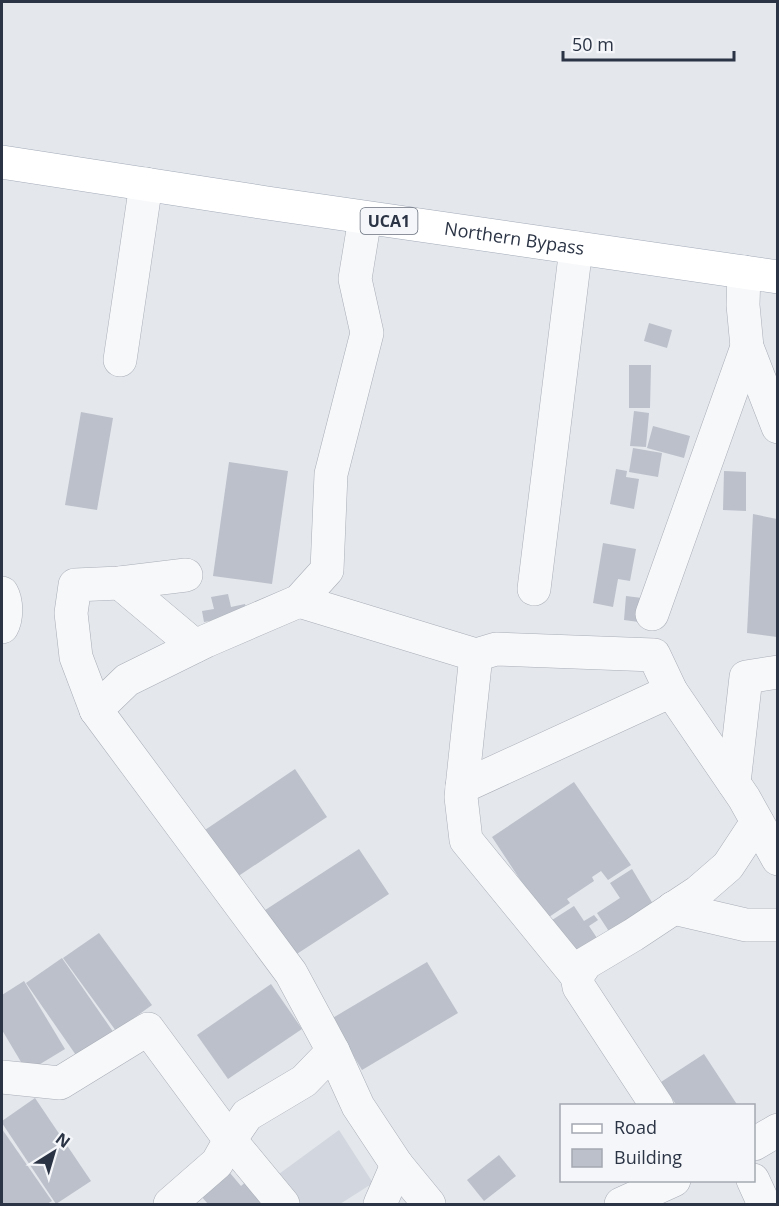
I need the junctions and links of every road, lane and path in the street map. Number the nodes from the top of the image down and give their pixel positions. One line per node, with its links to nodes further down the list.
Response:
1 (2, 162): 2 (main road, Northern Bypass / UCA1)
2 (146, 184): 3 (main road, Northern Bypass / UCA1); 8 (street)
3 (365, 218): 4 (main road, Northern Bypass / UCA1); 14 (street)
4 (576, 248): 5 (main road, Northern Bypass / UCA1); 12 (street)
5 (744, 272): 6 (main road, Northern Bypass / UCA1); 7 (street)
6 (777, 277)
7 (747, 347): 9 (street); 15 (street)
8 (120, 360)
9 (777, 427)
10 (186, 575): 11 (street)
11 (120, 583): 17 (street); 21 (street)
12 (534, 589)
13 (2, 593): 16 (street)
14 (300, 601): 17 (street); 18 (street)
15 (652, 614)
16 (2, 627)
17 (195, 646): 21 (street)
18 (476, 655): 20 (street); 23 (street)
19 (777, 672): 22 (street)
20 (671, 691): 22 (street); 23 (street)
21 (96, 710): 29 (street)
22 (734, 783): 24 (street)
23 (462, 787): 28 (street)
24 (757, 822): 25 (street); 26 (street)
25 (777, 859)
26 (673, 908): 27 (street); 28 (street)
27 (777, 926)
28 (577, 976): 31 (street)
29 (333, 1050): 33 (street); 35 (street)
30 (2, 1077): 33 (street)
31 (656, 1104)
32 (777, 1130): 34 (street)
33 (230, 1140): 38 (street); 39 (street)
34 (755, 1143)
35 (397, 1165): 40 (street); 41 (street)
36 (670, 1182): 42 (street)
37 (754, 1182): 43 (street)
38 (170, 1204)
39 (283, 1204)
40 (380, 1204)
41 (429, 1204)
42 (621, 1204)
43 (764, 1204)

